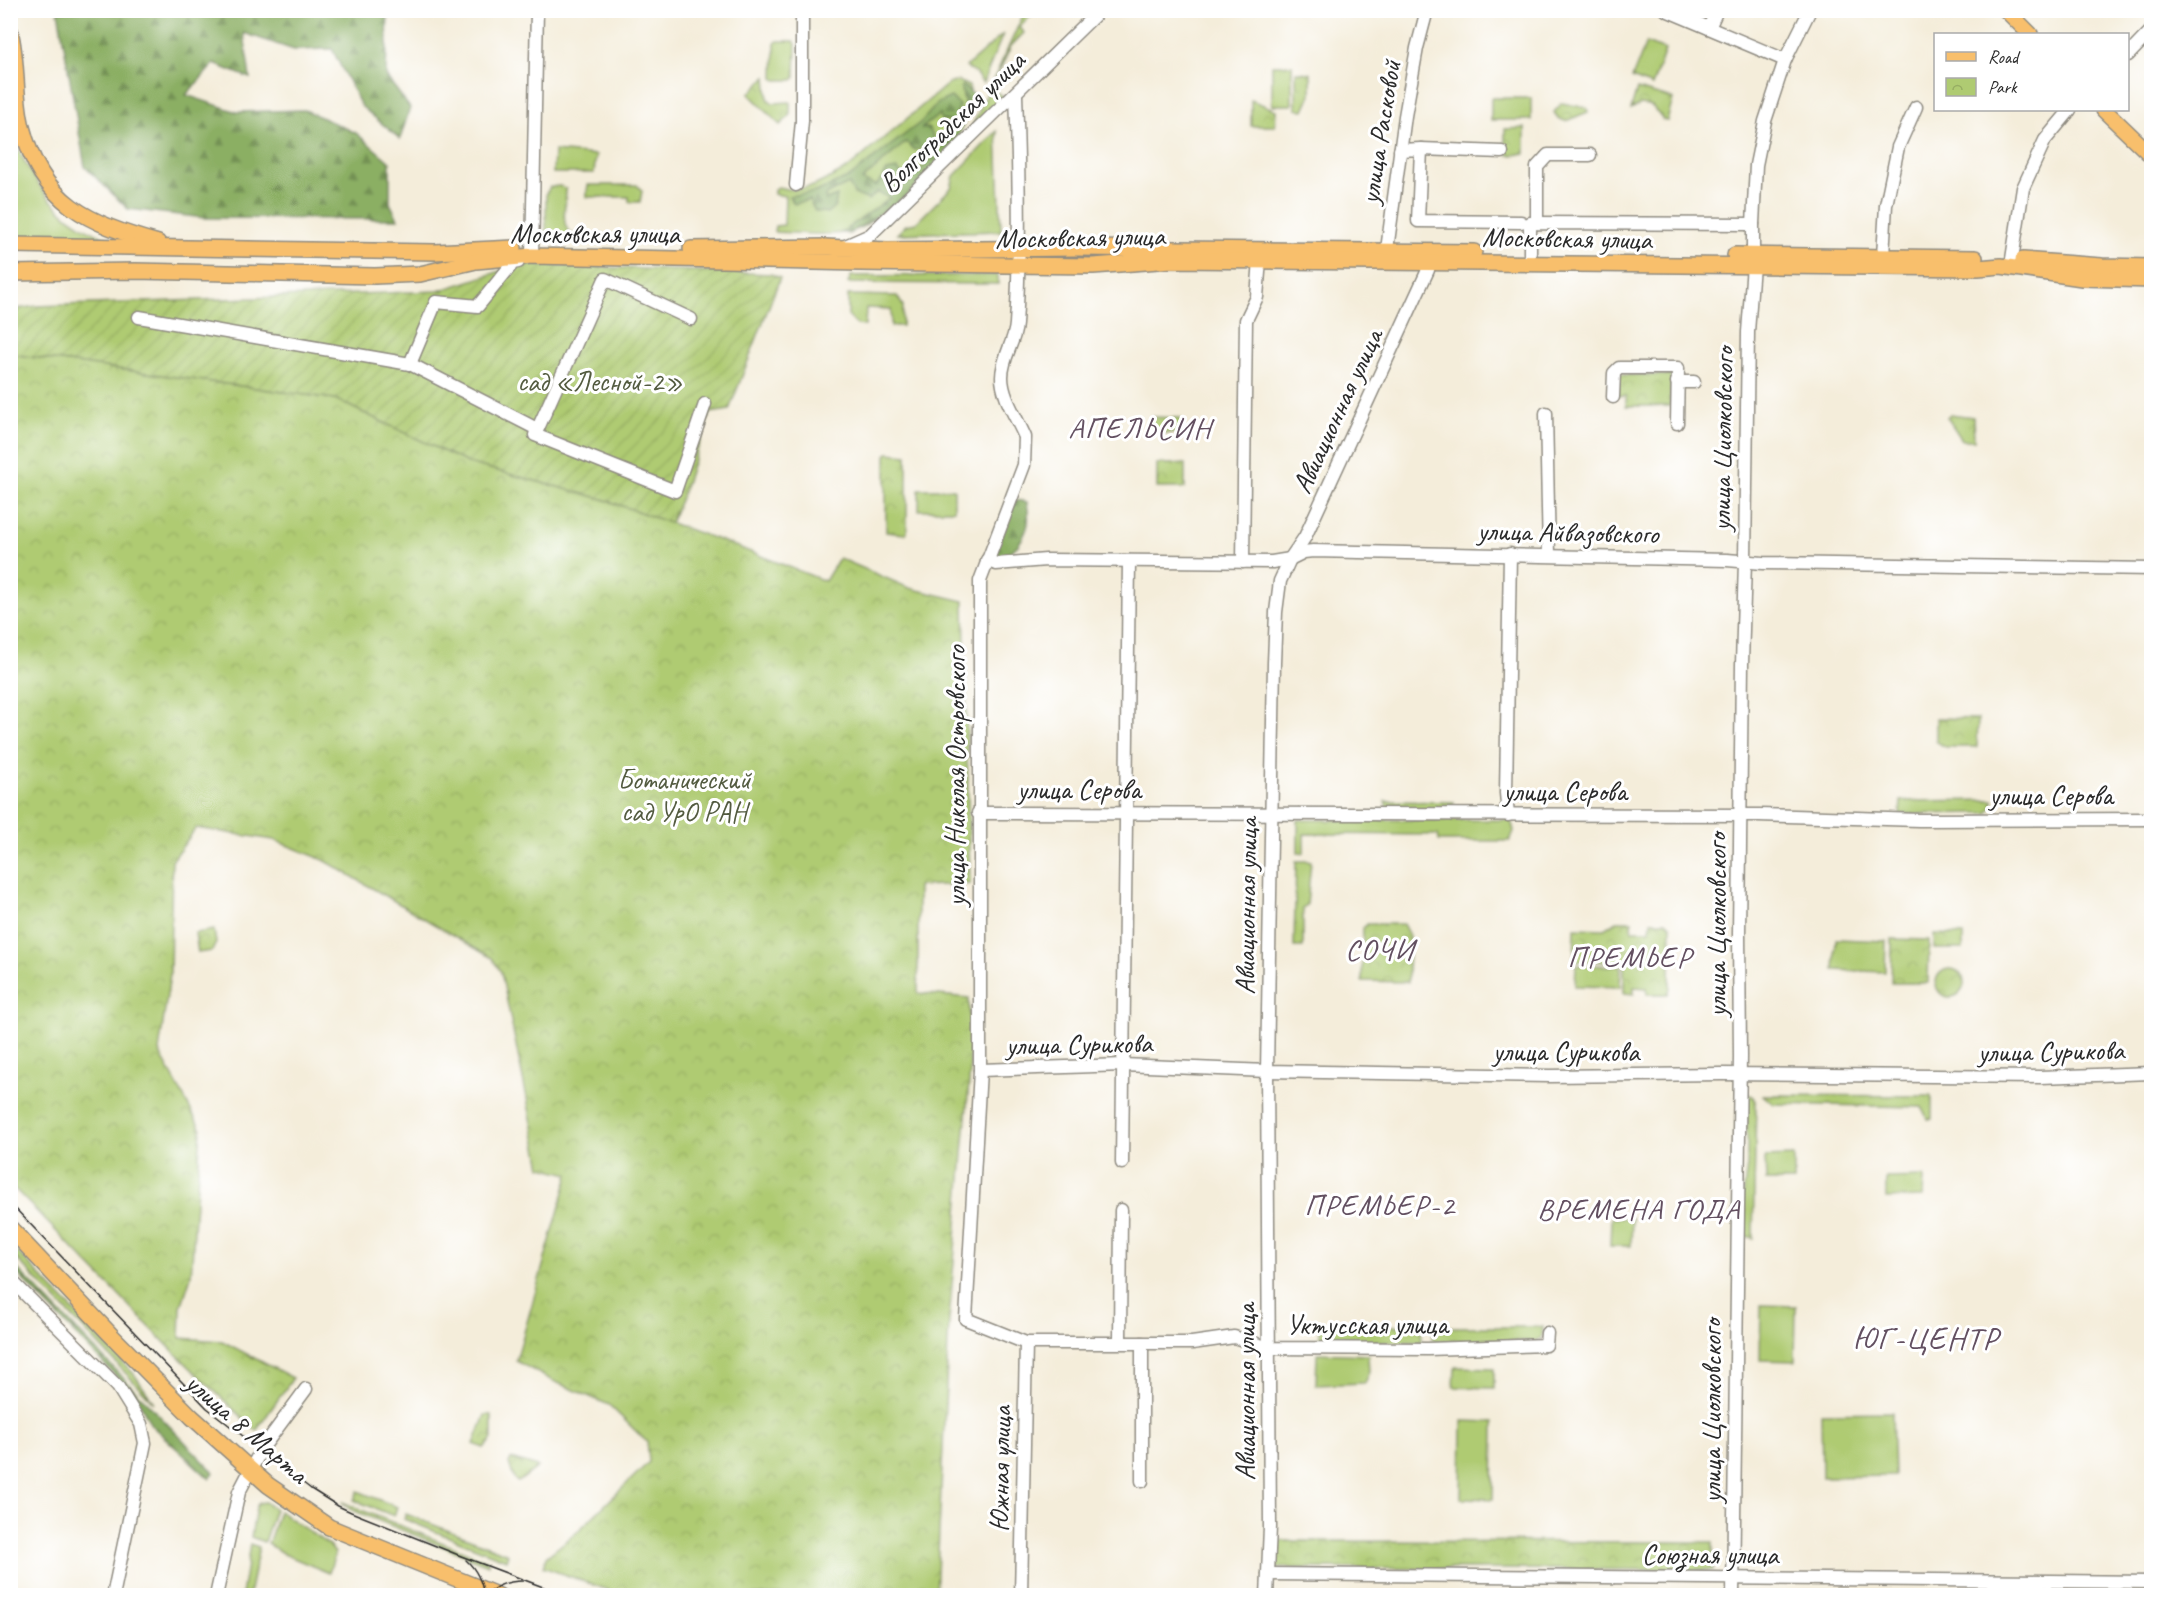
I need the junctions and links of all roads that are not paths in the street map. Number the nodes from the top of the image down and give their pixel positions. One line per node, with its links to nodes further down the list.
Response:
1 (537, 10): 30 (street)
2 (802, 10): 24 (street)
3 (1100, 10): 15 (street, Волгоградская улица)
4 (1428, 10): 20 (street, улица Расковой)
5 (1666, 10): 9 (street)
6 (1717, 10): 9 (street)
7 (1810, 10): 14 (street, улица Циолковского)
8 (2006, 10): 12 (main road)
9 (1709, 28): 14 (street)
10 (2151, 30): 13 (street)
11 (10, 31): 29 (main road)
12 (2029, 33)
13 (2129, 53)
14 (1785, 60): 27 (street, улица Циолковского)
15 (1016, 95): 32 (street, Волгоградская улица); 35 (street, улица Николая Островского)
16 (1916, 107): 34 (street)
17 (2069, 111): 37 (street)
18 (2105, 111): 23 (main road)
19 (1421, 149): 20 (street); 21 (street); 25 (street)
20 (1400, 150): 33 (street, улица Расковой)
21 (1502, 152)
22 (1590, 155): 26 (street)
23 (2151, 156)
24 (796, 185)
25 (1521, 222)
26 (1537, 223): 27 (street); 31 (street)
27 (1753, 224): 39 (street, улица Циолковского)
28 (10, 245): 29 (main road, Московская улица)
29 (178, 249): 30 (main road, Московская улица)
30 (528, 253): 32 (main road, Московская улица); 41 (main road, Московская улица); 47 (street)
31 (1530, 253): 36 (main road, Московская улица); 39 (main road, Московская улица)
32 (841, 255): 35 (main road, Московская улица)
33 (1386, 256): 35 (main road, Московская улица); 36 (main road, Московская улица); 38 (main road, Московская улица)
34 (1883, 256): 37 (main road, Московская улица); 39 (main road, Московская улица)
35 (1018, 257): 38 (main road, Московская улица); 57 (street, улица Николая Островского)
36 (1425, 257): 39 (main road, Московская улица); 58 (street, Авиационная улица)
37 (2012, 259): 40 (main road, Московская улица)
38 (1260, 260): 61 (street)
39 (1753, 260): 42 (main road, Московская улица); 60 (street, улица Циолковского)
40 (2151, 267)
41 (10, 273)
42 (2082, 278): 43 (main road, Московская улица); 44 (main road)
43 (2151, 280)
44 (2151, 288)
45 (139, 317): 47 (street)
46 (691, 319): 54 (street)
47 (410, 364): 54 (street)
48 (1677, 382): 49 (street); 50 (street); 53 (street)
49 (1694, 382)
50 (1613, 397)
51 (705, 404): 54 (street)
52 (1546, 413): 56 (street)
53 (1677, 423)
54 (537, 429)
55 (1510, 554): 56 (street, улица Айвазовского); 58 (street, улица Айвазовского); 66 (street)
56 (1549, 555): 60 (street, улица Айвазовского)
57 (987, 560): 59 (street, улица Айвазовского); 64 (street, улица Николая Островского)
58 (1290, 560): 61 (street, улица Айвазовского); 65 (street, Авиационная улица)
59 (1129, 561): 61 (street, улица Айвазовского); 63 (street)
60 (1745, 561): 62 (street, улица Айвазовского); 67 (street, улица Циолковского)
61 (1243, 562)
62 (2151, 569)
63 (1125, 812): 64 (street, улица Серова); 65 (street, улица Серова); 69 (street)
64 (978, 813): 70 (street, улица Николая Островского)
65 (1271, 813): 66 (street, улица Серова); 71 (street, Авиационная улица)
66 (1508, 815): 67 (street, улица Серова)
67 (1741, 816): 68 (street, улица Серова); 73 (street, улица Циолковского)
68 (2151, 819)
69 (1123, 1065): 70 (street, улица Сурикова); 71 (street, улица Сурикова); 74 (street)
70 (980, 1070): 78 (street, улица Николая Островского)
71 (1267, 1071): 73 (street, улица Сурикова); 83 (street, Авиационная улица)
72 (2151, 1073): 73 (street, улица Сурикова)
73 (1740, 1075): 88 (street, улица Циолковского)
74 (1122, 1163)
75 (1121, 1210): 80 (street)
76 (10, 1228): 85 (main road, улица 8 Марта)
77 (10, 1279): 90 (street)
78 (966, 1319): 81 (street, Уктусская улица)
79 (1547, 1333): 83 (street, Уктусская улица)
80 (1120, 1342): 81 (street, Уктусская улица); 82 (street, Уктусская улица)
81 (1026, 1343): 93 (street, Южная улица)
82 (1142, 1343): 83 (street, Уктусская улица); 86 (street)
83 (1269, 1348): 87 (street, Авиационная улица)
84 (306, 1389): 85 (street)
85 (251, 1470): 91 (street); 92 (main road, улица 8 Марта)
86 (1142, 1481)
87 (1268, 1574): 88 (street, Союзная улица); 94 (street, Авиационная улица)
88 (1733, 1578): 89 (street, Союзная улица); 95 (street, улица Циолковского)
89 (2151, 1582)
90 (113, 1596)
91 (216, 1596)
92 (499, 1596)
93 (1021, 1596)
94 (1267, 1596)
95 (1733, 1596)

